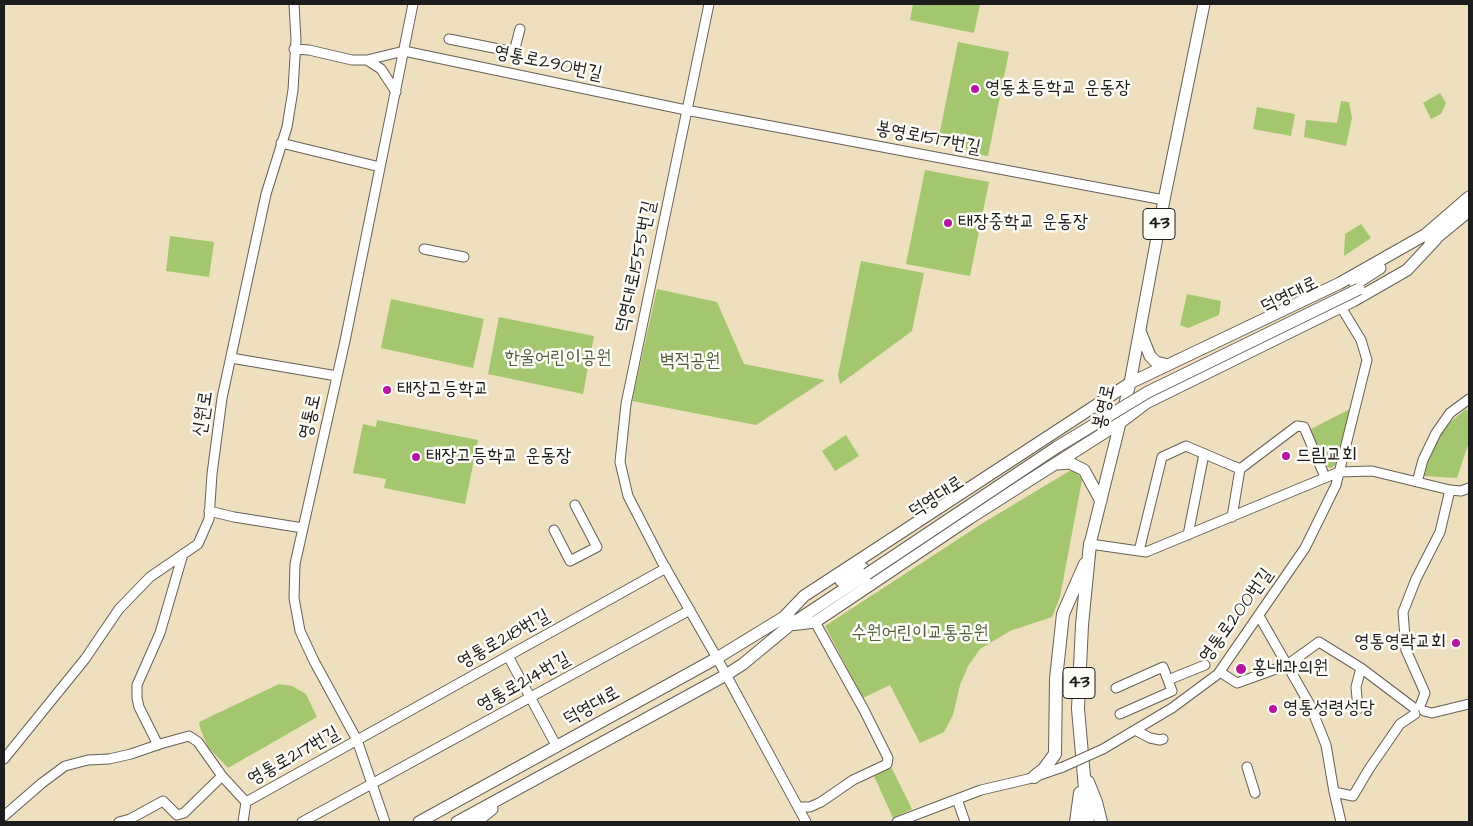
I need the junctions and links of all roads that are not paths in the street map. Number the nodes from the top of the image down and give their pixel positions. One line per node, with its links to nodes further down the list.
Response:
1 (294, 4): 7 (street, 신원로)
2 (413, 4): 8 (street, 영통로)
3 (709, 4): 11 (street, 덕영대로1555번길)
4 (1204, 4): 15 (main road, 봉영로 / 43)
5 (520, 29): 6 (street)
6 (449, 39)
7 (294, 49): 9 (street); 12 (street, 신원로)
8 (404, 51): 9 (street); 10 (street, 영통로); 11 (street, 영통로290번길)
9 (367, 60): 10 (street)
10 (396, 92): 13 (street, 영통로)
11 (686, 110): 15 (street, 봉영로1517번길); 46 (street, 덕영대로1555번길)
12 (281, 143): 13 (street); 22 (street, 신원로)
13 (380, 167): 24 (street, 영통로)
14 (1469, 197): 17 (main road, 덕영대로)
15 (1164, 200): 21 (main road, 봉영로 / 43)
16 (1469, 211): 17 (main road, 덕영대로)
17 (1433, 235): 20 (main road); 23 (main road); 49 (main road, 덕영대로, bridge)
18 (424, 249): 19 (street)
19 (464, 257)
20 (1341, 308): 27 (main road); 31 (street, 영통로200번길)
21 (1140, 331): 23 (main road); 25 (main road, 봉영로 / 43)
22 (231, 358): 24 (street); 38 (street, 신원로)
23 (1168, 365): 25 (main road)
24 (337, 376): 40 (street, 영통로)
25 (1130, 383): 27 (main road, 봉영로 / 43); 49 (main road)
26 (1469, 399): 33 (street)
27 (1121, 422): 29 (main road); 36 (main road, 봉영로 / 43)
28 (1204, 454): 30 (street); 42 (street); 44 (street)
29 (1057, 464): 36 (main road); 50 (main road)
30 (1240, 469): 32 (street); 39 (street)
31 (1339, 472): 32 (street); 33 (street); 48 (street, 영통로200번길)
32 (1325, 478): 39 (street)
33 (1417, 482): 35 (street)
34 (1469, 488): 35 (street)
35 (1450, 490): 63 (street)
36 (1101, 501): 43 (main road, 봉영로 / 43)
37 (575, 506): 41 (street)
38 (209, 511): 40 (street); 45 (street, 신원로)
39 (1232, 517): 42 (street)
40 (303, 528): 67 (street, 영통로)
41 (554, 530)
42 (1188, 535): 44 (street)
43 (1090, 548): 44 (street); 72 (highway, 봉영로 / 43); 74 (highway)
44 (1139, 551)
45 (182, 554): 68 (street); 70 (street, 신원로)
46 (666, 568): 47 (street, 덕영대로1555번길); 51 (street, 영통로218번길)
47 (690, 610): 52 (street, 덕영대로1555번길); 60 (street, 영통로214번길)
48 (1259, 616): 54 (street); 56 (street, 영통로200번길)
49 (787, 621): 50 (main road); 52 (main road, 덕영대로); 57 (main road, 덕영대로)
50 (815, 622): 81 (street)
51 (508, 656): 60 (street); 67 (street, 영통로218번길)
52 (717, 658): 57 (street, 덕영대로1555번길); 69 (main road, 덕영대로)
53 (1205, 665): 58 (street)
54 (1287, 665): 55 (street); 56 (street); 76 (street)
55 (1361, 668): 62 (street); 63 (street)
56 (1220, 672): 65 (street, 영통로200번길)
57 (726, 675): 78 (main road, 덕영대로); 81 (street, 덕영대로1555번길)
58 (1168, 680): 59 (street); 64 (street)
59 (1116, 688)
60 (530, 698): 69 (street); 75 (street, 영통로214번길)
61 (1469, 704): 63 (street)
62 (1358, 709)
63 (1418, 710): 76 (street)
64 (1120, 714)
65 (1135, 730): 66 (street); 74 (street, 영통로200번길, bridge)
66 (1164, 739)
67 (357, 740): 75 (street, 영통로); 80 (street, 영통로217번길)
68 (158, 745): 73 (street); 82 (street)
69 (557, 747): 87 (main road, 덕영대로)
70 (4, 759)
71 (1247, 767): 77 (street)
72 (1083, 768): 93 (highway); 94 (highway, 봉영로 / 43); 95 (highway)
73 (222, 776): 80 (street); 83 (street)
74 (1034, 777): 79 (street, 영통로200번길)
75 (373, 784): 85 (street, 영통로214번길); 86 (street, 영통로)
76 (1334, 792): 96 (street)
77 (1255, 793)
78 (505, 797): 88 (main road, 덕영대로); 89 (main road)
79 (957, 799): 91 (street, 영통로200번길); 92 (street)
80 (246, 802): 84 (street)
81 (798, 807): 90 (street, 덕영대로1555번길)
82 (4, 816)
83 (119, 822)
84 (243, 822)
85 (302, 822)
86 (385, 822)
87 (418, 822)
88 (458, 822)
89 (476, 822)
90 (806, 822)
91 (897, 822)
92 (965, 822)
93 (1076, 822)
94 (1088, 822)
95 (1100, 822)
96 (1341, 822)

